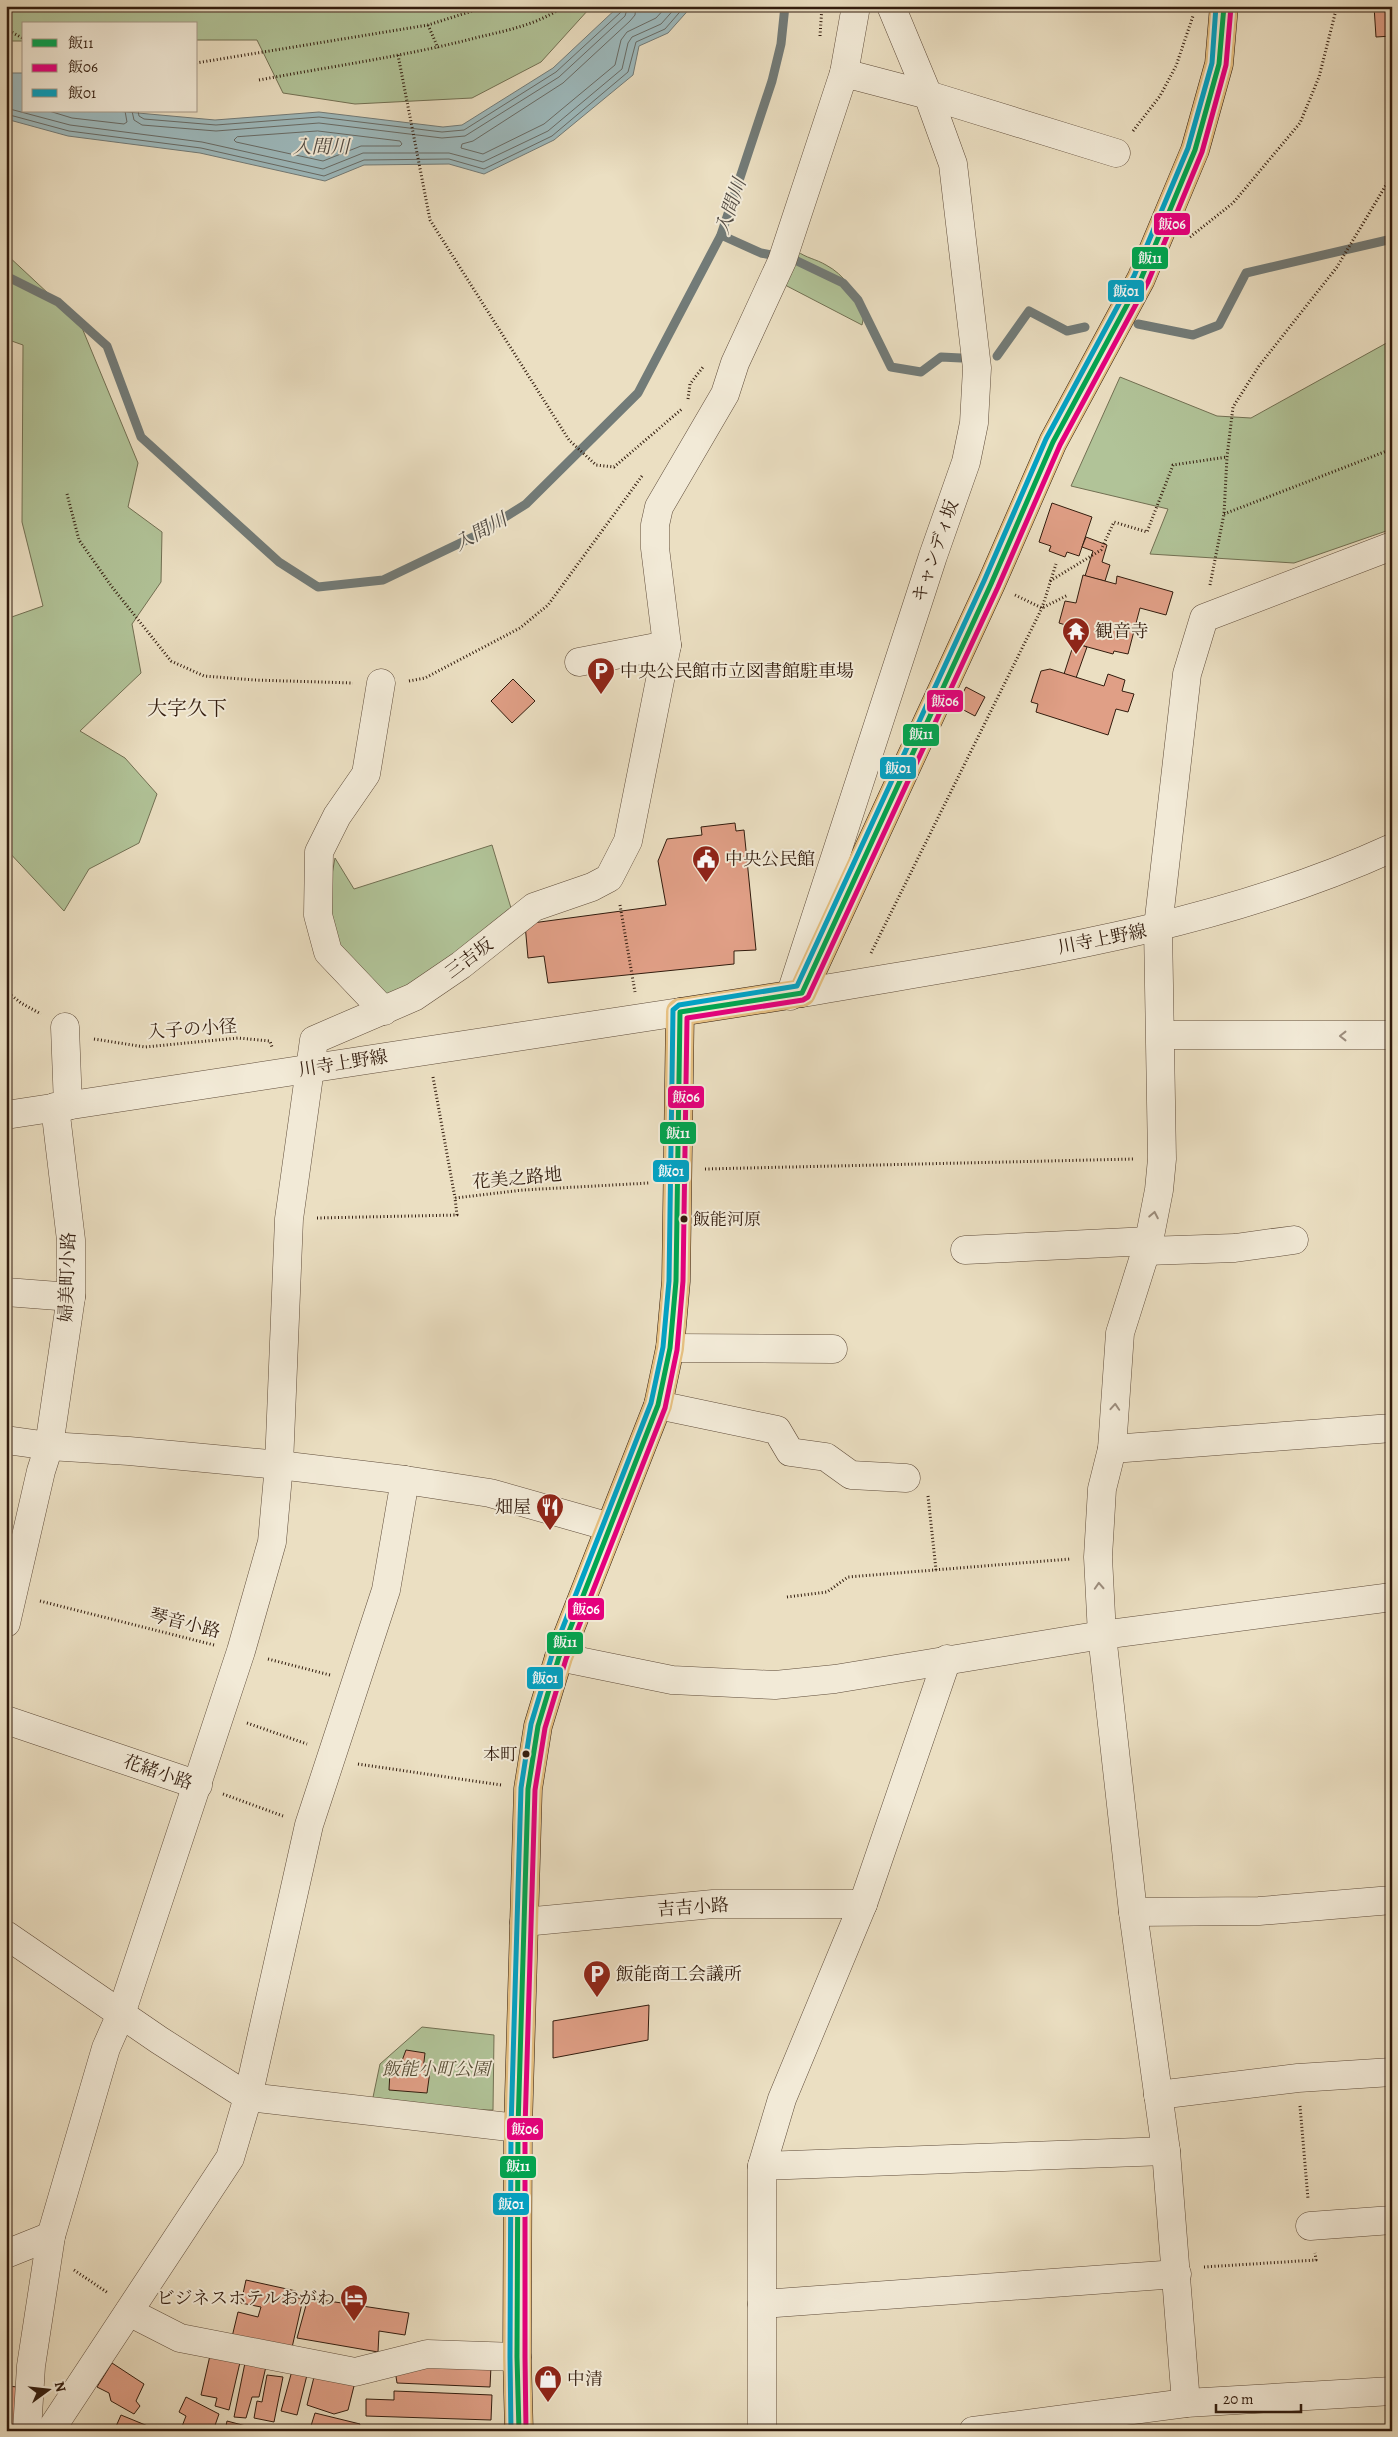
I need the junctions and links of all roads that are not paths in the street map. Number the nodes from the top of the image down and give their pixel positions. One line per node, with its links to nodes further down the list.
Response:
1 (856, 6): 4 (street, 三吉坂)
2 (891, 6): 5 (street, キャンディ坂)
3 (1224, 6): 13 (main road)
4 (844, 73): 5 (street); 8 (street, 三吉坂)
5 (928, 95): 6 (street); 13 (street, キャンディ坂)
6 (1116, 153)
7 (1392, 546): 12 (street)
8 (667, 645): 9 (street); 14 (street, 三吉坂)
9 (579, 662)
10 (381, 683): 14 (street)
11 (1392, 848): 12 (street, 川寺上野線)
12 (1158, 927): 13 (street, 川寺上野線); 17 (street)
13 (796, 995): 15 (main road)
14 (384, 1011): 19 (street, 三吉坂)
15 (680, 1012): 19 (street, 川寺上野線); 27 (main road)
16 (65, 1027): 20 (street, 婦美町小路)
17 (1160, 1035): 18 (street, one-way to 17); 23 (street, one-way to 17)
18 (1392, 1035)
19 (310, 1068): 20 (street, 川寺上野線); 34 (street)
20 (61, 1106): 21 (street, 川寺上野線); 26 (street, 婦美町小路)
21 (6, 1115)
22 (1294, 1240): 23 (street)
23 (1148, 1246): 24 (street); 33 (street, one-way to 23)
24 (965, 1250)
25 (6, 1292): 26 (street)
26 (71, 1297): 32 (street, 婦美町小路)
27 (670, 1348): 28 (street); 29 (main road)
28 (833, 1349)
29 (658, 1405): 35 (street); 37 (main road)
30 (1392, 1428): 33 (street)
31 (6, 1440): 32 (street)
32 (49, 1446): 34 (street); 39 (street, 婦美町小路)
33 (1112, 1449): 40 (street, one-way to 33)
34 (279, 1465): 36 (street); 44 (street)
35 (906, 1478)
36 (405, 1480): 37 (street); 53 (street)
37 (610, 1527): 41 (main road)
38 (1392, 1597): 40 (street)
39 (6, 1623)
40 (1102, 1635): 42 (street); 47 (street)
41 (559, 1656): 42 (street); 48 (main road)
42 (948, 1659): 46 (street)
43 (6, 1720): 44 (street, 花緒小路)
44 (198, 1785): 50 (street)
45 (1392, 1900): 47 (street)
46 (863, 1904): 48 (street, 吉吉小路); 56 (street)
47 (1133, 1912): 52 (street)
48 (524, 1922): 54 (main road)
49 (6, 1935): 50 (street)
50 (121, 2014): 53 (street); 59 (street)
51 (1392, 2072): 52 (street)
52 (1158, 2095): 55 (street)
53 (248, 2097): 54 (street); 63 (street)
54 (518, 2128): 64 (main road)
55 (1166, 2150): 56 (street); 61 (street)
56 (762, 2166): 62 (street)
57 (1392, 2220): 58 (street)
58 (1310, 2226)
59 (50, 2244): 60 (street); 68 (street)
60 (6, 2254)
61 (1177, 2271): 62 (street); 66 (street)
62 (762, 2304): 71 (street)
63 (130, 2310): 64 (street); 69 (street)
64 (516, 2356): 70 (main road)
65 (1392, 2391): 66 (street)
66 (1186, 2403): 67 (street)
67 (1147, 2419): 72 (street)
68 (27, 2431)
69 (50, 2431)
70 (519, 2431)
71 (762, 2431)
72 (973, 2431)

